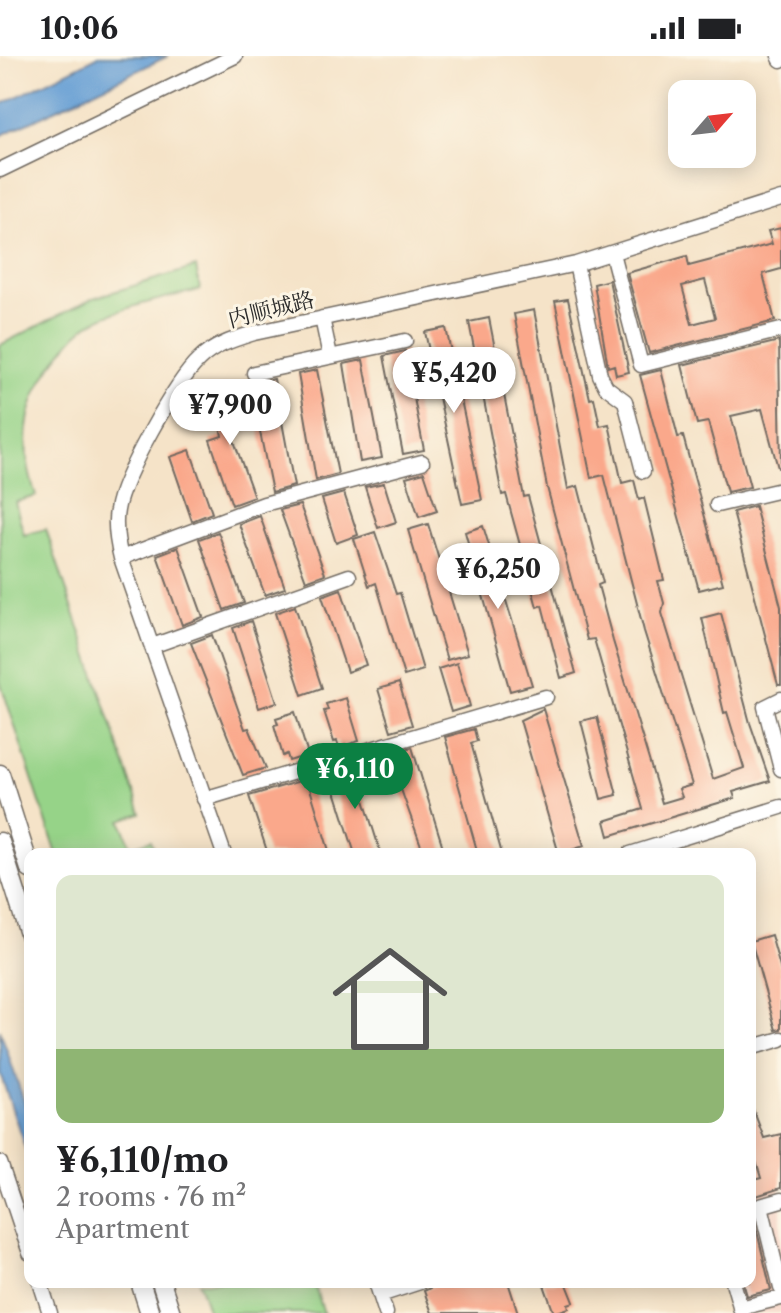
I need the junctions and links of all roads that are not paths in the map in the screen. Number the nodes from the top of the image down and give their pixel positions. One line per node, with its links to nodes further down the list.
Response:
1 (235, 56): 2 (street)
2 (0, 170)
3 (781, 199): 4 (street, 内顺城路)
4 (612, 253): 5 (street, 内顺城路); 7 (street)
5 (576, 264): 6 (street, 内顺城路); 12 (street)
6 (322, 318): 9 (street); 15 (street, 内顺城路)
7 (781, 330)
8 (405, 341): 9 (street)
9 (330, 356): 10 (street)
10 (254, 373)
11 (422, 462): 15 (street)
12 (643, 471)
13 (781, 490): 14 (street)
14 (717, 505)
15 (121, 558): 17 (street, 内顺城路)
16 (349, 576): 17 (street)
17 (152, 646): 22 (street, 内顺城路)
18 (546, 697): 22 (street)
19 (781, 699): 20 (street)
20 (781, 769)
21 (0, 774): 27 (main road)
22 (204, 799): 25 (street, 内顺城路)
23 (781, 807): 26 (street)
24 (0, 842): 28 (main road)
25 (222, 848)
26 (649, 848)
27 (24, 850)
28 (24, 918)
29 (781, 1039): 30 (street)
30 (756, 1046)
31 (0, 1163): 35 (street)
32 (781, 1200): 33 (street)
33 (756, 1208)
34 (756, 1211): 41 (street)
35 (24, 1235)
36 (42, 1288): 44 (street)
37 (142, 1288): 45 (main road)
38 (163, 1288): 46 (main road)
39 (378, 1288): 47 (street)
40 (735, 1288): 43 (street)
41 (781, 1288)
42 (781, 1298): 43 (street)
43 (741, 1310)
44 (50, 1313)
45 (150, 1313)
46 (171, 1313)
47 (386, 1313)

